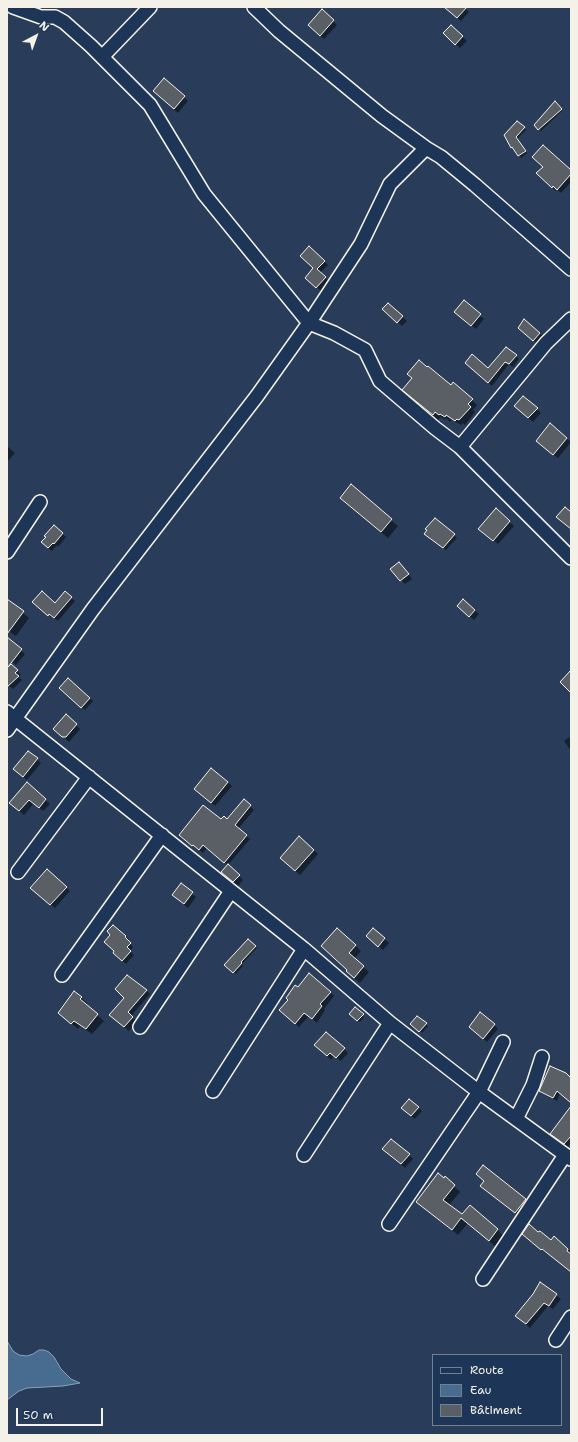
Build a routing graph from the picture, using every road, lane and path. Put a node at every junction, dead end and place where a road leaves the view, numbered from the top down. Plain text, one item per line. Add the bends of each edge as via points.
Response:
1 (13, 7) edge
2 (150, 7) edge
3 (254, 7) edge
4 (102, 57) junction
5 (426, 148) junction
6 (571, 268) edge
7 (571, 319) edge
8 (309, 323) junction
9 (460, 447) junction
10 (40, 502) dead end
11 (7, 552) edge
12 (571, 558) edge
13 (11, 716) edge
14 (7, 730) edge
15 (89, 777) junction
16 (162, 835) junction
17 (18, 872) dead end
18 (231, 891) junction
19 (304, 949) junction
20 (62, 975) dead end
21 (390, 1023) junction
22 (140, 1027) dead end
23 (503, 1042) dead end
24 (542, 1057) dead end
25 (212, 1091) dead end
26 (479, 1092) junction
27 (516, 1119) junction
28 (304, 1155) dead end
29 (568, 1157) edge
30 (389, 1224) dead end
31 (483, 1279) dead end
32 (571, 1317) edge
33 (556, 1340) dead end

1 - 4 street via 41,17 55,17 64,22
2 - 4 street
3 - 5 street via 279,31 382,116
4 - 8 street via 150,105 204,194
5 - 6 street via 475,185
5 - 8 street via 390,184 361,244
7 - 9 street via 546,343
8 - 9 street via 334,333 364,350 380,381
8 - 13 street via 257,396
9 - 12 street
10 - 11 street
13 - 14 street
13 - 15 street
15 - 16 street
15 - 17 street
16 - 18 street
16 - 20 street
18 - 19 street
18 - 22 street
19 - 21 street
19 - 25 street
21 - 26 street
21 - 28 street
23 - 26 street
24 - 27 street via 533,1085
26 - 27 street
26 - 30 street
27 - 29 street
29 - 31 street
32 - 33 street

